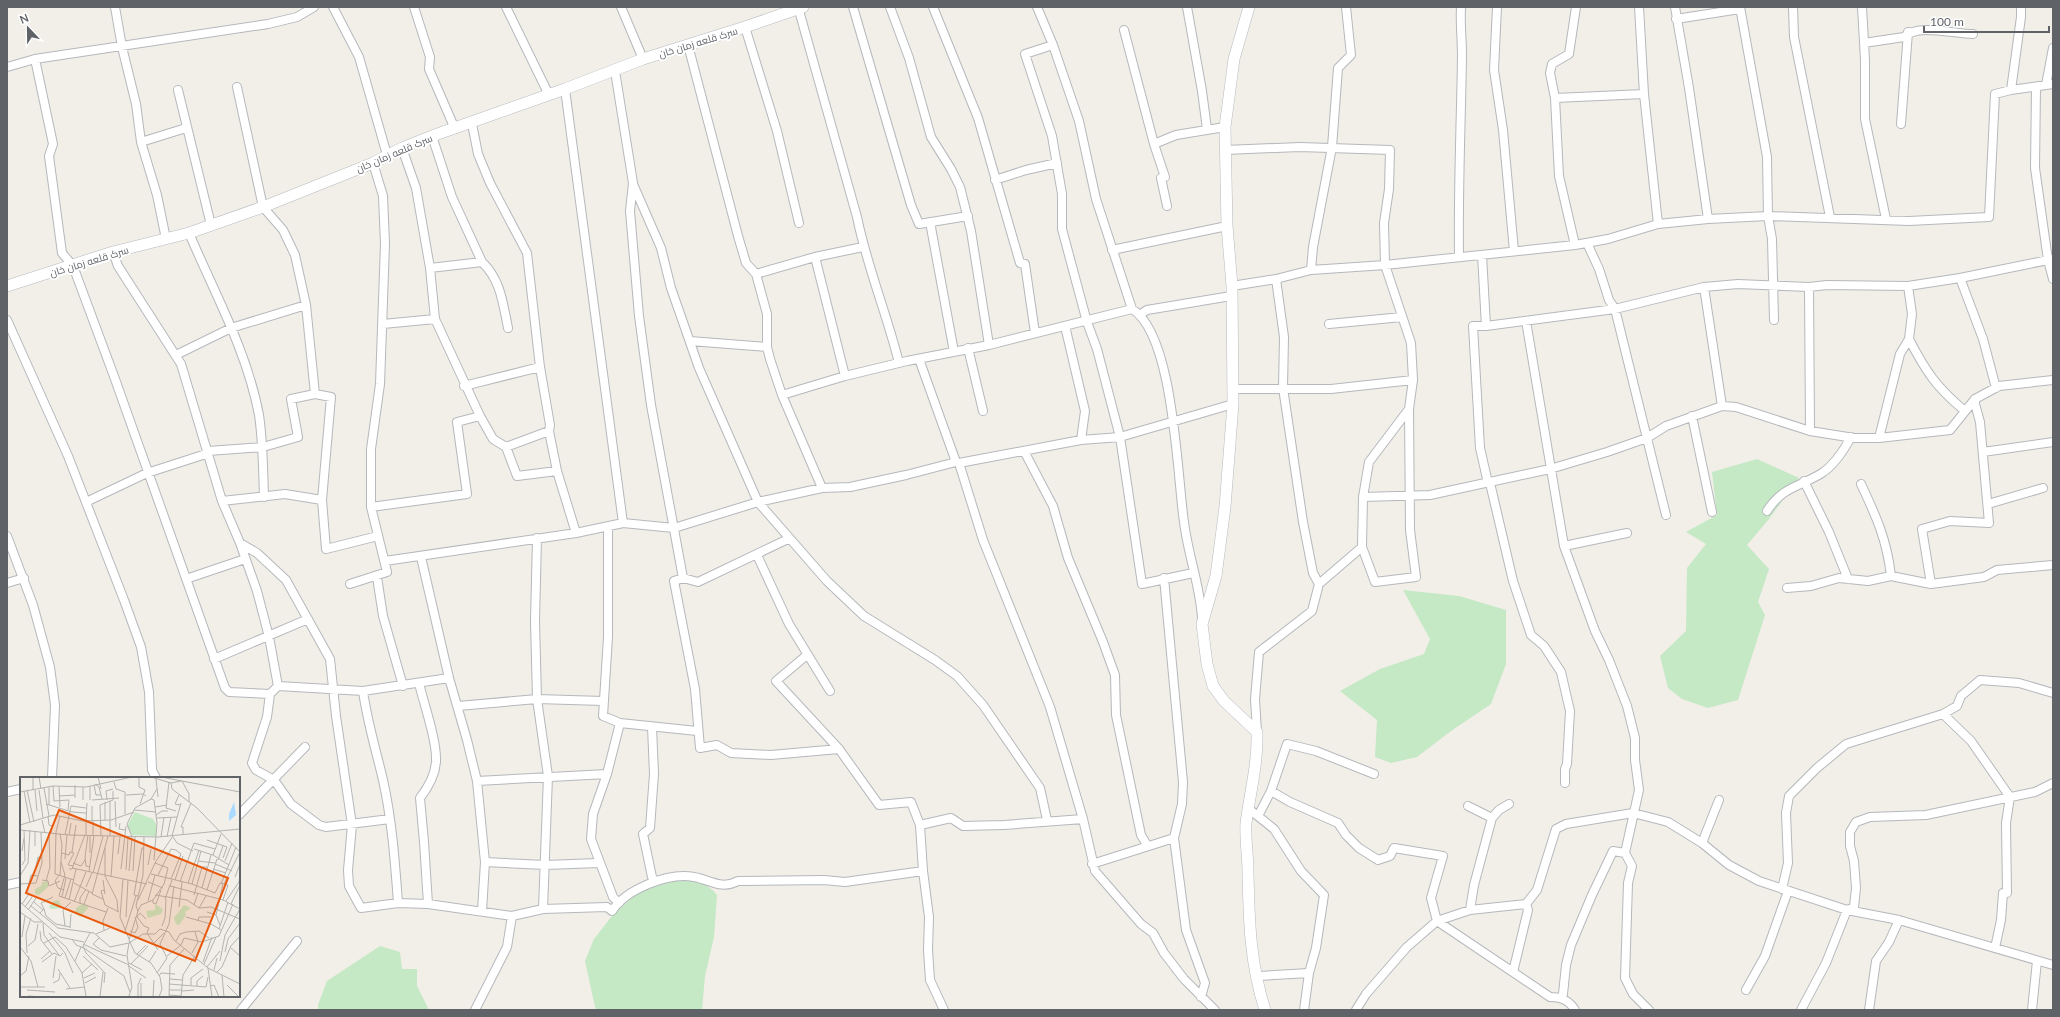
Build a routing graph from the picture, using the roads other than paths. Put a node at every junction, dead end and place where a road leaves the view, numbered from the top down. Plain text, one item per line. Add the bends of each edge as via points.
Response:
1 (115, 7) edge
2 (314, 7) edge
3 (333, 7) edge
4 (414, 7) edge
5 (506, 7) edge
6 (621, 7) edge
7 (853, 7) edge
8 (890, 7) edge
9 (933, 7) edge
10 (1037, 7) edge
11 (1186, 7) edge
12 (1249, 7) edge
13 (1346, 7) edge
14 (1461, 7) edge
15 (1497, 7) edge
16 (1576, 7) edge
17 (1639, 7) edge
18 (1675, 7) edge
19 (1793, 7) edge
20 (1862, 7) edge
21 (2021, 7) edge
22 (800, 8) edge
23 (1740, 8) edge
24 (1676, 19) junction
25 (745, 27) junction
26 (1124, 30) dead end
27 (1908, 32) junction
28 (1972, 34) dead end
29 (1864, 43) junction
30 (688, 45) junction
31 (1054, 45) junction
32 (122, 47) junction
33 (2053, 48) edge
34 (35, 59) junction
35 (643, 59) junction
36 (7, 67) edge
37 (615, 71) junction
38 (2049, 85) edge
39 (2036, 87) junction
40 (237, 88) dead end
41 (565, 89) junction
42 (178, 90) dead end
43 (2011, 90) junction
44 (1644, 94) junction
45 (549, 95) junction
46 (1555, 98) junction
47 (472, 124) junction
48 (1901, 124) dead end
49 (1225, 127) junction
50 (186, 128) junction
51 (455, 128) junction
52 (1207, 129) junction
53 (432, 136) junction
54 (141, 142) junction
55 (1154, 144) junction
56 (1332, 147) junction
57 (402, 148) junction
58 (1225, 150) junction
59 (387, 156) junction
60 (373, 163) junction
61 (1057, 163) junction
62 (995, 180) junction
63 (633, 183) junction
64 (1167, 206) dead end
65 (264, 207) junction
66 (968, 216) junction
67 (1768, 216) junction
68 (1830, 217) junction
69 (1708, 219) junction
70 (1886, 219) junction
71 (930, 222) junction
72 (799, 223) dead end
73 (1658, 224) junction
74 (211, 225) junction
75 (1227, 226) junction
76 (189, 232) junction
77 (166, 239) junction
78 (1587, 243) junction
79 (1574, 245) junction
80 (863, 247) junction
81 (1112, 250) junction
82 (1514, 251) junction
83 (112, 252) junction
84 (1482, 255) junction
85 (1459, 256) junction
86 (815, 257) junction
87 (2051, 259) edge
88 (482, 262) junction
89 (1385, 265) junction
90 (73, 266) junction
91 (430, 268) junction
92 (1311, 270) junction
93 (756, 274) junction
94 (1960, 278) junction
95 (2053, 279) edge
96 (1276, 280) junction
97 (8, 283) edge
98 (1773, 285) junction
99 (1908, 286) junction
100 (1704, 287) junction
101 (1809, 287) junction
102 (1232, 291) junction
103 (306, 305) junction
104 (1132, 309) junction
105 (1615, 309) junction
106 (1141, 314) junction
107 (1402, 317) junction
108 (435, 319) junction
109 (7, 320) edge
110 (1774, 320) dead end
111 (1526, 321) junction
112 (1087, 322) junction
113 (383, 324) junction
114 (1329, 324) dead end
115 (1065, 326) junction
116 (1486, 326) junction
117 (231, 328) junction
118 (508, 328) dead end
119 (1035, 333) junction
120 (1909, 339) junction
121 (690, 341) junction
122 (989, 345) junction
123 (766, 347) junction
124 (968, 348) junction
125 (954, 352) junction
126 (176, 355) junction
127 (919, 359) junction
128 (899, 363) junction
129 (540, 367) junction
130 (845, 376) junction
131 (1413, 380) junction
132 (2053, 380) edge
133 (464, 386) junction
134 (1283, 388) junction
135 (1996, 388) junction
136 (1233, 389) junction
137 (315, 394) junction
138 (782, 395) junction
139 (1976, 399) junction
140 (1233, 404) junction
141 (1722, 406) junction
142 (1409, 409) junction
143 (983, 411) dead end
144 (1965, 411) junction
145 (480, 416) junction
146 (1692, 416) junction
147 (1174, 422) junction
148 (549, 431) junction
149 (1810, 431) junction
150 (1120, 437) junction
151 (1851, 437) junction
152 (1647, 438) junction
153 (1880, 438) junction
154 (1081, 440) junction
155 (2053, 442) edge
156 (263, 447) junction
157 (506, 447) junction
158 (1024, 450) junction
159 (208, 452) junction
160 (1983, 452) junction
161 (958, 462) junction
162 (1550, 469) junction
163 (557, 471) junction
164 (148, 473) junction
165 (1804, 480) junction
166 (1489, 483) junction
167 (1861, 484) dead end
168 (822, 488) junction
169 (2043, 488) dead end
170 (1410, 494) junction
171 (264, 497) junction
172 (1363, 497) junction
173 (322, 500) junction
174 (222, 501) junction
175 (86, 502) junction
176 (758, 502) junction
177 (1988, 504) junction
178 (371, 507) junction
179 (1767, 511) dead end
180 (1712, 512) dead end
181 (1666, 515) dead end
182 (623, 523) junction
183 (608, 528) junction
184 (674, 528) junction
185 (1627, 533) dead end
186 (576, 534) junction
187 (7, 536) edge
188 (378, 536) junction
189 (536, 538) junction
190 (788, 539) junction
191 (240, 543) junction
192 (1564, 546) junction
193 (1362, 547) junction
194 (757, 555) junction
195 (421, 557) junction
196 (245, 559) junction
197 (385, 561) junction
198 (2053, 565) edge
199 (1193, 572) junction
200 (1891, 576) junction
201 (377, 577) junction
202 (24, 578) junction
203 (683, 578) junction
204 (1164, 578) junction
205 (186, 579) junction
206 (1848, 579) junction
207 (7, 583) edge
208 (350, 584) dead end
209 (1319, 584) junction
210 (1931, 584) junction
211 (1787, 588) dead end
212 (308, 619) junction
213 (1202, 624) junction
214 (268, 637) junction
215 (807, 655) junction
216 (214, 658) junction
217 (449, 678) junction
218 (419, 683) junction
219 (278, 686) junction
220 (403, 686) junction
221 (334, 688) junction
222 (363, 691) junction
223 (830, 691) dead end
224 (2053, 693) edge
225 (270, 694) junction
226 (537, 699) junction
227 (603, 700) junction
228 (458, 706) junction
229 (1943, 714) junction
230 (620, 723) junction
231 (652, 728) junction
232 (697, 731) junction
233 (1257, 732) junction
234 (305, 747) dead end
235 (839, 749) junction
236 (607, 774) junction
237 (1374, 774) dead end
238 (548, 776) junction
239 (52, 777) edge
240 (156, 777) edge
241 (274, 780) junction
242 (477, 781) junction
243 (1565, 782) dead end
244 (2053, 783) edge
245 (20, 789) edge
246 (1271, 791) junction
247 (7, 792) edge
248 (2010, 797) junction
249 (1719, 800) dead end
250 (1509, 804) dead end
251 (1468, 806) dead end
252 (1253, 813) junction
253 (1633, 813) junction
254 (240, 814) edge
255 (1083, 818) junction
256 (1492, 818) junction
257 (390, 819) junction
258 (1047, 820) junction
259 (352, 825) junction
260 (920, 825) junction
261 (1174, 838) junction
262 (1702, 843) junction
263 (1147, 845) junction
264 (1625, 853) junction
265 (485, 862) junction
266 (599, 862) junction
267 (1092, 864) junction
268 (545, 865) junction
269 (923, 871) junction
270 (655, 881) junction
271 (20, 882) edge
272 (7, 885) edge
273 (1785, 890) junction
274 (398, 903) junction
275 (619, 903) junction
276 (428, 904) junction
277 (1526, 904) junction
278 (543, 910) junction
279 (1470, 910) junction
280 (1847, 910) junction
281 (482, 911) junction
282 (512, 916) junction
283 (1899, 920) junction
284 (1438, 921) junction
285 (297, 941) dead end
286 (1996, 948) junction
287 (2037, 961) junction
288 (2053, 965) edge
289 (1513, 972) junction
290 (1310, 973) junction
291 (1258, 976) junction
292 (1746, 990) dead end
293 (1202, 997) junction
294 (1561, 997) junction
295 (241, 1010) edge
296 (475, 1010) edge
297 (944, 1010) edge
298 (1215, 1010) edge
299 (1265, 1010) edge
300 (1304, 1010) edge
301 (1356, 1010) edge
302 (1575, 1010) edge
303 (1649, 1010) edge
304 (1801, 1010) edge
305 (1868, 1010) edge
306 (2032, 1010) edge

1 - 32 street
2 - 32 street via 297,17 268,24
3 - 59 street via 359,57
4 - 51 street via 430,57 429,69
5 - 45 street
6 - 35 street
7 - 71 street via 914,214 918,224
8 - 66 street via 931,137 960,187
9 - 62 street via 978,118
10 - 31 street
11 - 52 street
12 - 49 street via 1234,59
13 - 56 street via 1351,55 1338,68
14 - 85 street
15 - 82 street via 1494,70 1503,130
16 - 46 street via 1569,54 1552,64 1550,73
17 - 44 street
18 - 24 street
19 - 68 street via 1794,37
20 - 29 street
21 - 43 street
22 - 25 street, سرک قلعه زمان خان
22 - 80 street
23 - 24 street
23 - 67 street via 1767,157
24 - 69 street
25 - 30 street, سرک قلعه زمان خان
25 - 72 street via 777,131
26 - 55 street
27 - 28 street via 1921,30
27 - 29 street via 1904,37
27 - 48 street
29 - 70 street via 1866,120
30 - 35 street, سرک قلعه زمان خان
30 - 93 street via 746,263
31 - 61 street via 1025,54 1052,136
31 - 81 street via 1079,121 1096,200
32 - 34 street
32 - 54 street via 136,104
33 - 38 street
34 - 36 street
34 - 90 street via 53,144 49,156 62,253
35 - 37 street, سرک قلعه زمان خان
37 - 41 street, سرک قلعه زمان خان
37 - 63 street
38 - 39 street
39 - 43 street
39 - 87 street via 2035,168
40 - 65 street
41 - 45 street, سرک قلعه زمان خان
41 - 182 street
42 - 50 street
43 - 70 street via 1995,94 1989,217 1909,221
44 - 46 street
44 - 73 street
45 - 47 street, سرک قلعه زمان خان
46 - 79 street via 1559,176
47 - 51 street, سرک قلعه زمان خان
47 - 129 street via 478,154 490,183 528,253
49 - 52 street
49 - 58 street
50 - 54 street
50 - 74 street
51 - 53 street, سرک قلعه زمان خان
52 - 55 street via 1176,135
53 - 57 street, سرک قلعه زمان خان
53 - 88 street via 452,197
54 - 77 street via 157,195
55 - 64 street via 1165,177 1161,178
56 - 58 street
56 - 89 street via 1390,150 1389,189 1384,223
56 - 92 street via 1312,247
57 - 59 street, سرک قلعه زمان خان
57 - 91 street via 416,188
58 - 75 street
59 - 60 street, سرک قلعه زمان خان
60 - 65 street, سرک قلعه زمان خان
60 - 113 street via 383,196
61 - 62 street
61 - 112 street via 1062,194 1062,229
62 - 119 street via 1020,264 1025,264
63 - 121 street via 661,248 671,288
63 - 184 street via 630,211 640,316 652,405
65 - 74 street, سرک قلعه زمان خان
65 - 103 street via 283,230 295,255
66 - 71 street
66 - 122 street
67 - 68 street
67 - 69 street
67 - 98 street via 1772,239
68 - 70 street
69 - 73 street
71 - 125 street
73 - 78 street
74 - 76 street, سرک قلعه زمان خان
75 - 81 street
75 - 102 street
76 - 77 street, سرک قلعه زمان خان
76 - 117 street
77 - 83 street, سرک قلعه زمان خان
78 - 79 street
78 - 105 street via 1609,300
79 - 82 street
80 - 86 street
80 - 128 street
81 - 104 street
82 - 84 street
83 - 90 street, سرک قلعه زمان خان
83 - 126 street via 138,300
84 - 85 street
84 - 116 street
85 - 89 street
86 - 93 street
86 - 130 street
87 - 94 street
87 - 95 street
88 - 91 street
88 - 118 street via 490,270 500,288
89 - 92 street
89 - 107 street
90 - 97 street, سرک قلعه زمان خان
90 - 164 street
91 - 108 street
92 - 96 street
93 - 123 street via 767,314
94 - 99 street
94 - 135 street via 1983,338
96 - 102 street
96 - 134 street via 1284,338
98 - 100 street via 1738,284
98 - 101 street
98 - 110 street
99 - 101 street
99 - 120 street via 1912,314
100 - 105 street
100 - 141 street
101 - 149 street
102 - 106 street via 1147,310
102 - 136 street
103 - 117 street
103 - 137 street
104 - 106 street
104 - 112 street
105 - 111 street
105 - 152 street
106 - 147 street via 1152,333
107 - 114 street
107 - 131 street via 1411,343
108 - 113 street
108 - 133 street
109 - 175 street
111 - 116 street
111 - 162 street
112 - 115 street
112 - 150 street via 1097,349
113 - 178 street via 379,398 371,449
115 - 119 street
115 - 154 street via 1085,411
116 - 166 street via 1473,326 1480,448
117 - 126 street
117 - 156 street via 246,366
119 - 122 street
120 - 144 street via 1924,369 1946,395
120 - 153 street via 1900,354
121 - 123 street
121 - 176 street via 699,368
122 - 124 street
123 - 138 street
124 - 125 street
124 - 143 street
125 - 127 street
126 - 159 street
127 - 128 street
127 - 161 street
128 - 130 street
129 - 133 street
129 - 148 street via 545,387
130 - 138 street
131 - 134 street via 1331,389
131 - 142 street
132 - 135 street
133 - 145 street
134 - 136 street
134 - 209 street via 1303,522 1313,573
135 - 139 street
136 - 140 street
137 - 156 street via 290,400 298,437
137 - 173 street via 331,397
138 - 168 street
139 - 144 street
139 - 160 street
140 - 147 street
140 - 213 street via 1225,507 1216,576
141 - 146 street
141 - 149 street via 1736,407
142 - 170 street
142 - 172 street via 1369,462
144 - 153 street via 1950,430
145 - 157 street via 493,439
145 - 178 street via 457,422 467,494
146 - 152 street via 1666,426
146 - 180 street
147 - 150 street
147 - 199 street via 1184,522
148 - 157 street
148 - 163 street
149 - 151 street
150 - 154 street
150 - 204 street via 1142,584
151 - 153 street
151 - 165 street via 1843,452 1823,473
152 - 162 street
152 - 181 street
154 - 158 street
155 - 160 street
156 - 159 street
156 - 171 street
157 - 163 street via 517,476
158 - 161 street
158 - 263 street via 1053,506 1068,558 1115,675 1116,715 1141,835
159 - 164 street
159 - 174 street
160 - 177 street
161 - 168 street via 850,487
161 - 255 street via 983,540 1050,708
162 - 166 street
162 - 192 street
163 - 186 street
164 - 175 street
164 - 205 street
165 - 179 street via 1779,497
165 - 206 street
166 - 170 street via 1430,495
166 - 243 street via 1514,581 1531,634 1544,646 1562,672 1570,711
167 - 200 street via 1888,552
168 - 176 street
169 - 177 street
170 - 172 street
170 - 193 street via 1410,530 1416,577 1375,582
171 - 173 street via 286,494
171 - 174 street
172 - 193 street
173 - 188 street via 326,549
174 - 191 street
175 - 240 street via 141,647 149,692 152,770
176 - 184 street
176 - 190 street
177 - 210 street via 1989,523 1950,521 1922,529
178 - 188 street
182 - 183 street
182 - 184 street
183 - 186 street
183 - 227 street via 608,637
184 - 203 street
185 - 192 street
186 - 189 street
187 - 202 street
188 - 197 street
189 - 195 street
189 - 226 street
190 - 194 street
190 - 258 street via 864,616 936,660 956,676 983,705 1040,788
191 - 196 street
191 - 212 street via 257,553 286,580
192 - 253 street via 1595,631 1627,706 1635,738 1639,790
193 - 209 street
194 - 203 street via 698,582
194 - 215 street via 789,624
195 - 197 street
195 - 217 street
196 - 205 street
196 - 214 street via 257,591
197 - 201 street via 387,572
198 - 210 street via 1997,570 1984,577
199 - 204 street
199 - 213 street via 1200,595
200 - 206 street via 1868,581
200 - 210 street
201 - 208 street
201 - 220 street via 383,616
202 - 207 street
202 - 239 street via 50,667 55,705
203 - 232 street via 674,581 695,689
204 - 261 street via 1183,782 1182,804
205 - 216 street
206 - 211 street via 1839,578 1811,586
209 - 233 street via 1312,611 1258,652 1255,698
212 - 214 street
212 - 221 street via 330,659
213 - 233 street via 1207,664 1213,686 1224,701
214 - 216 street
214 - 219 street
215 - 223 street
215 - 235 street via 776,681
216 - 225 street via 226,691
217 - 218 street
217 - 228 street
218 - 220 street
218 - 276 street via 436,762 428,788 420,798
219 - 221 street
219 - 225 street
220 - 222 street
221 - 222 street
221 - 259 street
222 - 257 street
224 - 229 street via 2020,683 1980,680 1961,696 1957,706
225 - 241 street via 267,717 252,763 256,770
226 - 227 street
226 - 228 street
226 - 238 street
227 - 230 street via 603,716
228 - 242 street
229 - 248 street via 1971,741
229 - 273 street via 1846,744 1789,796 1786,813 1788,863
230 - 231 street
230 - 236 street
231 - 232 street
231 - 270 street via 654,774 650,828 643,834
232 - 235 street via 700,748 717,745 731,753 772,755
233 - 252 street
234 - 241 street
235 - 260 street via 879,805 911,802
236 - 238 street
236 - 266 street via 593,814 591,839
237 - 246 street via 1316,751 1287,744
238 - 242 street
238 - 268 street
241 - 254 street
241 - 259 street via 291,804 319,825
242 - 265 street
244 - 248 street via 2035,792
245 - 247 street
246 - 252 street
246 - 284 street via 1338,823 1359,848 1378,860 1390,856 1394,848 1443,856 1431,898
248 - 280 street via 1926,815 1870,816 1856,822 1850,832 1850,846 1856,888 1854,906
248 - 286 street via 2006,824 2007,893 2003,893
249 - 262 street
250 - 256 street
251 - 256 street
252 - 290 street via 1274,830 1301,870 1324,895
252 - 291 street via 1246,824 1249,931 1254,968
253 - 262 street via 1668,822
253 - 264 street
253 - 277 street via 1566,824 1556,829 1537,890
255 - 258 street
255 - 267 street
256 - 279 street
257 - 259 street
257 - 274 street
258 - 260 street via 963,826 951,818
259 - 274 street via 349,886 361,908
260 - 269 street
261 - 263 street
261 - 293 street via 1186,930 1205,983
262 - 273 street via 1729,864 1759,881
263 - 267 street
264 - 294 street via 1613,851 1592,895 1571,945
264 - 303 street via 1632,866 1628,884 1625,978 1633,994
265 - 268 street
265 - 281 street
266 - 268 street
266 - 275 street via 613,897
267 - 293 street via 1116,896 1141,924 1153,933 1164,953
268 - 278 street
269 - 270 street via 845,882 738,881 729,886 695,877 676,876
269 - 297 street via 929,917 930,980
270 - 275 street
271 - 272 street
273 - 280 street
273 - 292 street via 1765,956
274 - 276 street
275 - 278 street via 612,911 607,907
276 - 281 street
277 - 279 street
277 - 289 street via 1528,910
278 - 282 street
279 - 284 street
280 - 283 street
280 - 304 street via 1826,963
281 - 282 street
282 - 296 street via 507,947
283 - 286 street
283 - 305 street via 1889,942 1876,961
284 - 289 street
284 - 301 street via 1407,947 1366,994
285 - 295 street
286 - 287 street
287 - 288 street
287 - 306 street
289 - 294 street via 1550,996
290 - 291 street
290 - 300 street
291 - 299 street
293 - 298 street
294 - 302 street

